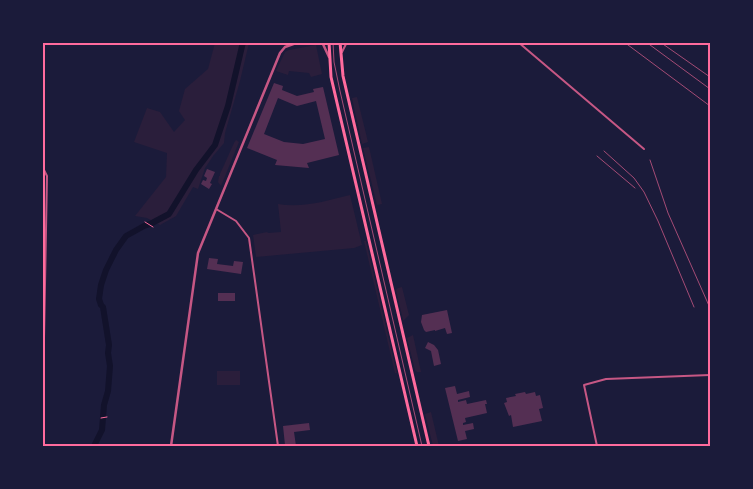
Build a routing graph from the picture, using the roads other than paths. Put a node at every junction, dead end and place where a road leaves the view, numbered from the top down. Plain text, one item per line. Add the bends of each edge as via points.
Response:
1 (299, 42) edge
2 (322, 42) edge
3 (329, 42) edge
4 (340, 42) edge
5 (347, 42) edge
6 (518, 42) edge
7 (341, 54) junction
8 (329, 57) junction
9 (644, 149) dead end
10 (42, 166) edge
11 (216, 209) junction
12 (710, 374) edge
13 (42, 446) edge
14 (171, 446) edge
15 (278, 446) edge
16 (417, 446) edge
17 (429, 446) edge
18 (597, 446) edge

1 - 11 street via 283,48 280,53
2 - 8 street
3 - 8 main road
4 - 7 main road
5 - 7 street
6 - 9 street
7 - 17 main road via 342,70
8 - 16 main road
10 - 13 street via 46,176
11 - 14 street via 198,253
11 - 15 street via 236,221 249,238
12 - 18 street via 606,379 584,385

